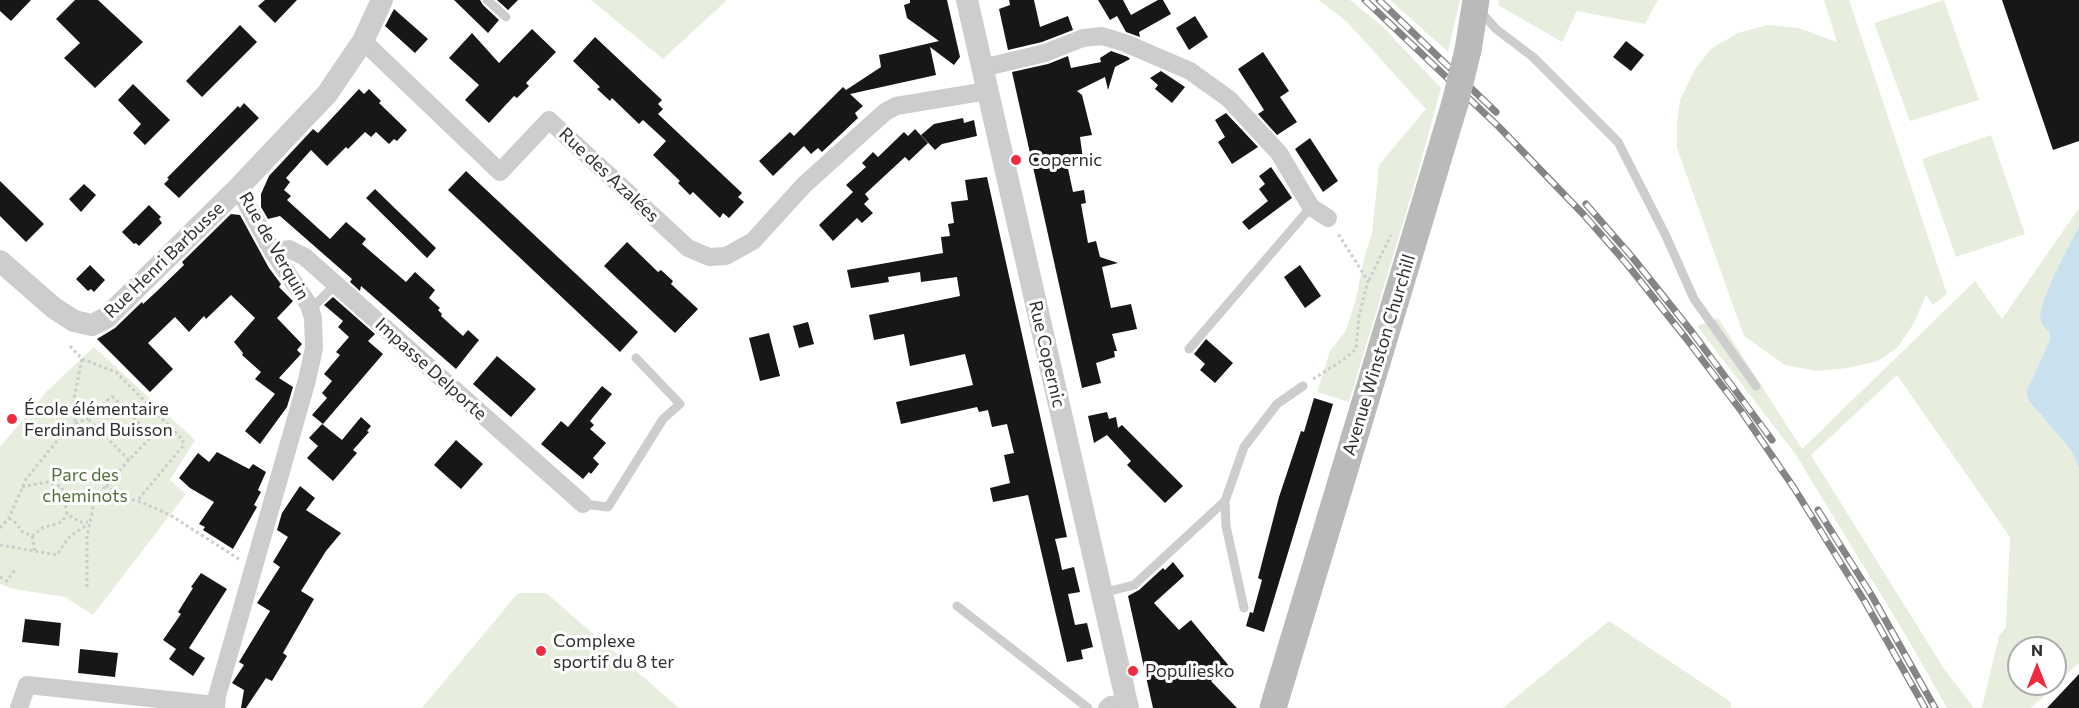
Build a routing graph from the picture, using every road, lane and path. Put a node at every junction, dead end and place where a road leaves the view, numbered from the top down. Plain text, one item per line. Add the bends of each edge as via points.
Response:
1 (382, 0) edge
2 (487, 0) edge
3 (967, 0) edge
4 (1476, 3) edge
5 (506, 17) dead end
6 (363, 41) junction
7 (982, 68) junction
8 (987, 91) junction
9 (238, 189) junction
10 (1311, 207) junction
11 (1328, 218) joint
12 (1394, 232) dead end
13 (273, 252) junction
14 (0, 261) edge
15 (1368, 281) junction
16 (335, 285) junction
17 (310, 310) junction
18 (70, 346) dead end
19 (1189, 349) dead end
20 (636, 358) dead end
21 (82, 359) junction
22 (1303, 386) joint
23 (1756, 386) dead end
24 (88, 419) junction
25 (75, 423) junction
26 (129, 460) junction
27 (106, 485) junction
28 (22, 488) junction
29 (137, 501) junction
30 (1225, 501) junction
31 (583, 504) joint
32 (68, 514) junction
33 (9, 518) junction
34 (90, 523) junction
35 (0, 528) edge
36 (32, 536) junction
37 (0, 545) edge
38 (34, 551) junction
39 (16, 568) dead end
40 (254, 568) junction
41 (0, 577) edge
42 (87, 587) dead end
43 (1102, 593) junction
44 (957, 606) dead end
45 (1244, 608) dead end
46 (216, 706) edge
47 (1121, 706) edge
48 (19, 708) edge
49 (1088, 708) edge
50 (1273, 708) edge

1 - 6 street, Rue de Verquin
2 - 5 lane
3 - 7 street, Rue Copernic
4 - 23 lane via 1496,29 1533,57 1618,142 1694,299
4 - 50 main road, Avenue Winston Churchill, bridge via 1455,103
6 - 8 street, Rue des Azalées via 500,172 549,120 688,248 709,257 726,256 753,241 804,185 885,112 896,106
6 - 9 street, Rue de Verquin via 327,94
7 - 8 street, Rue Copernic
7 - 10 street via 1045,53 1083,38 1102,36 1125,43 1190,71 1229,99 1279,153
8 - 43 street, Rue Copernic
9 - 13 street, Rue de Verquin
9 - 14 street, Rue Henri Barbusse via 106,318 92,325 74,321 54,308
10 - 11 street
10 - 19 lane
11 - 15 path
12 - 15 path
13 - 16 street, Impasse Delporte via 289,249 305,257
13 - 17 street, Rue de Verquin
15 - 22 path via 1356,349
16 - 17 lane
16 - 31 street, Impasse Delporte
17 - 40 street, Rue de Verquin via 314,348
18 - 21 path
20 - 31 lane via 680,404 663,419 608,507
21 - 25 path via 74,399
21 - 29 path via 116,372 183,440 183,446
22 - 30 lane via 1278,404 1244,447
24 - 25 path
24 - 26 path
24 - 26 path via 112,396 152,436
25 - 28 path
26 - 27 path
27 - 29 path
27 - 34 path via 95,498
28 - 32 path via 48,482 62,487
28 - 33 path
29 - 40 path via 170,515
30 - 43 lane via 1134,585
30 - 45 lane via 1226,526
32 - 34 path
32 - 36 path via 62,522 42,528
33 - 35 path
33 - 36 path
34 - 38 path via 69,537 57,555
34 - 42 path
36 - 38 path
37 - 38 path
39 - 41 path via 7,581
40 - 46 street, Rue de Verquin
43 - 47 street, Rue Copernic
44 - 49 lane
46 - 48 street via 27,685

